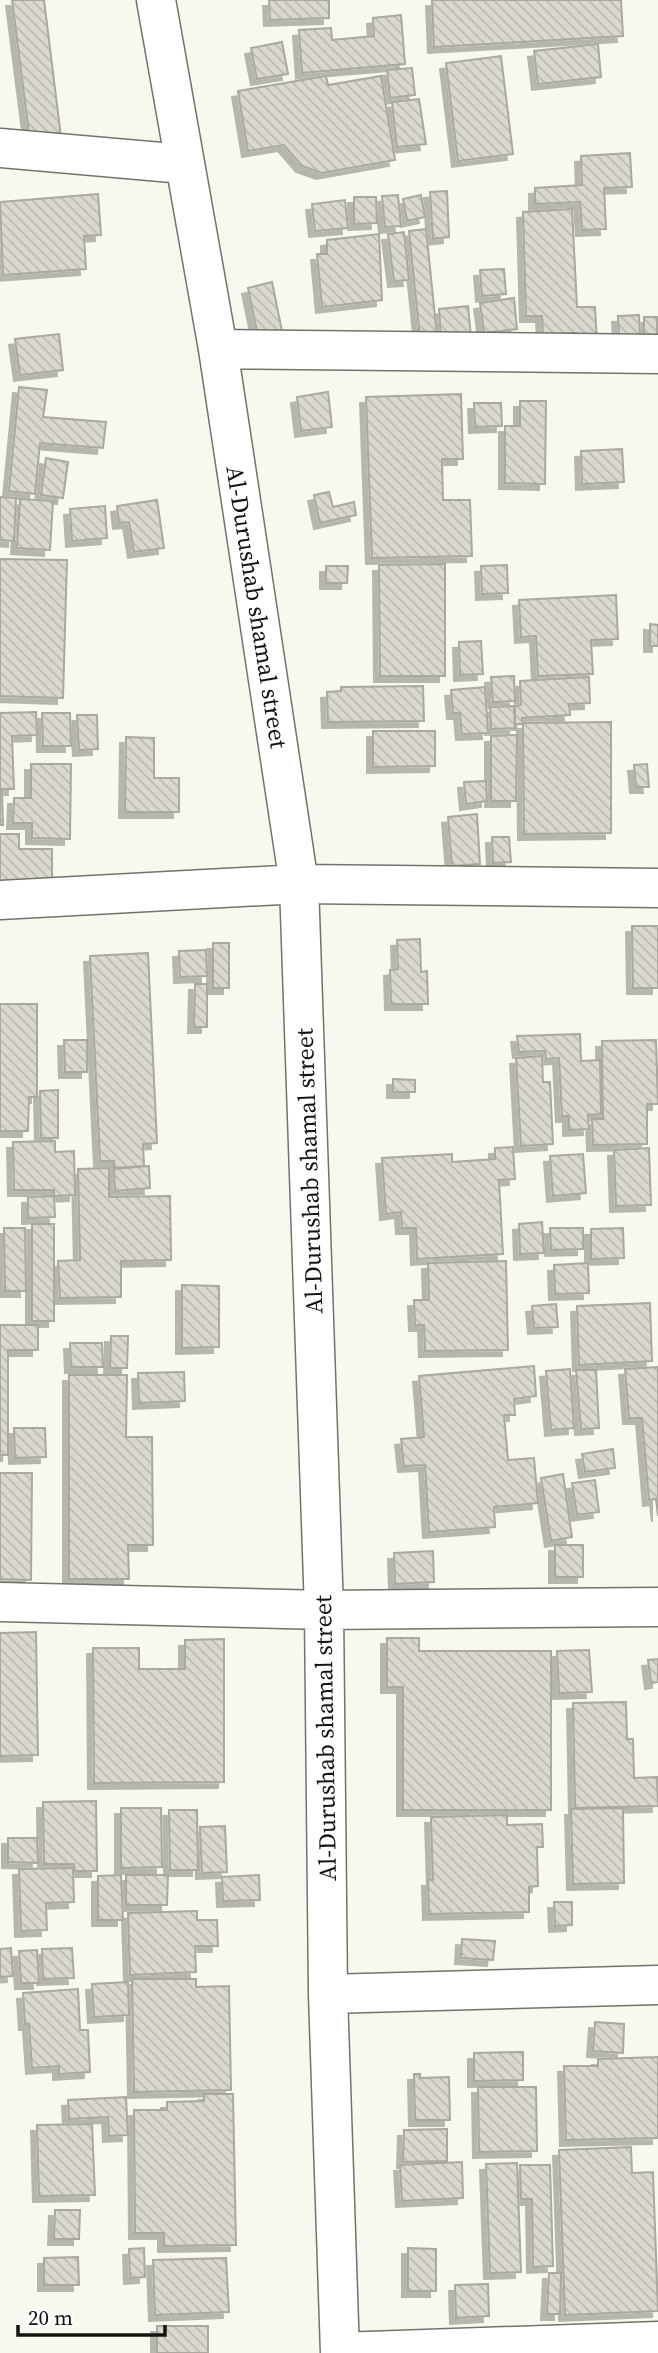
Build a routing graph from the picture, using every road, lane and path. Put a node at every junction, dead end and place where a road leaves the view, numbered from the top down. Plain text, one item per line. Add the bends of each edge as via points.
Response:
1 (156, 0) edge
2 (0, 148) edge
3 (184, 164) junction
4 (218, 349) junction
5 (658, 354) edge
6 (299, 884) junction
7 (658, 888) edge
8 (0, 900) edge
9 (0, 1602) edge
10 (658, 1607) edge
11 (324, 1610) junction
12 (658, 1985) edge
13 (328, 1994) junction
14 (658, 2341) edge
15 (340, 2353) edge

1 - 3 street, Al-Durushab shamal street
2 - 3 street
3 - 4 street, Al-Durushab shamal street
4 - 5 street
4 - 6 street, Al-Durushab shamal street
6 - 7 street
6 - 8 street
6 - 11 street, Al-Durushab shamal street
9 - 11 street
10 - 11 street
11 - 13 street, Al-Durushab shamal street
12 - 13 street
13 - 15 street, Al-Durushab shamal street
14 - 15 street

